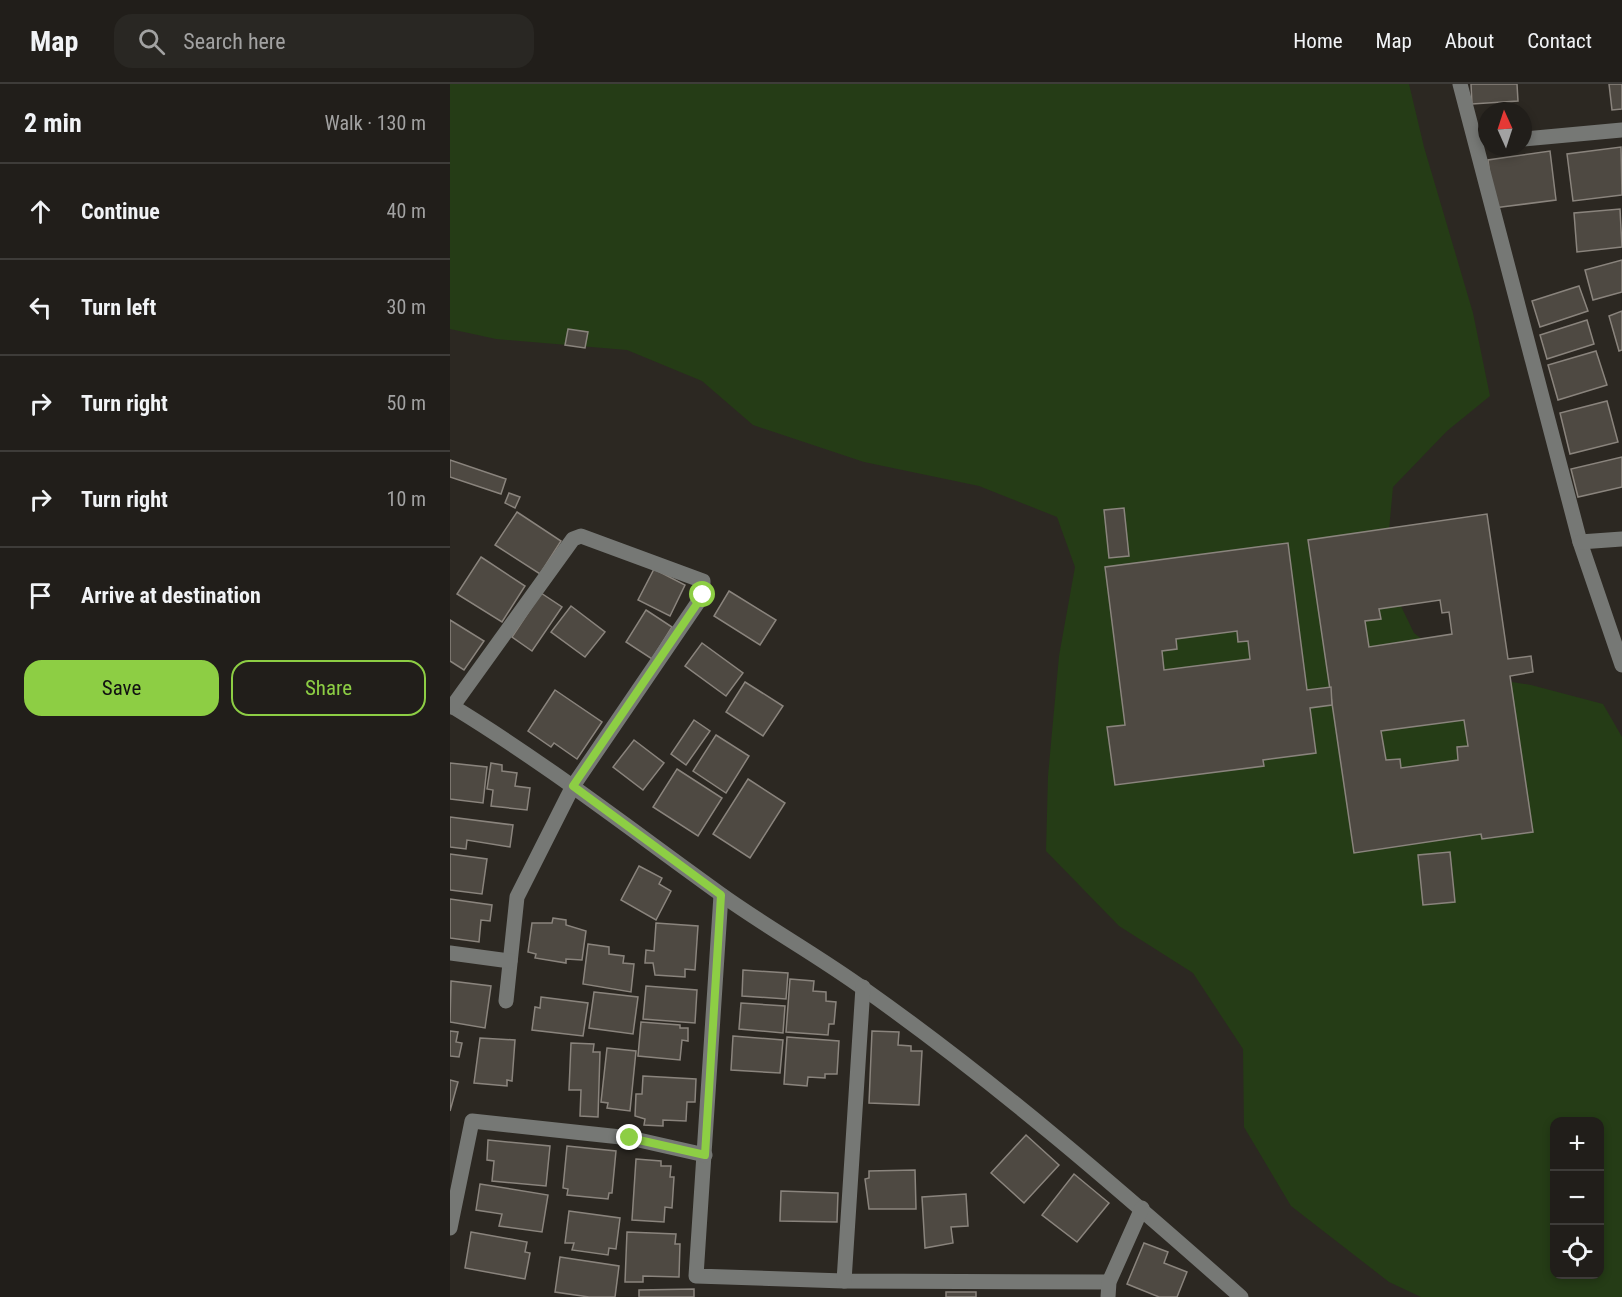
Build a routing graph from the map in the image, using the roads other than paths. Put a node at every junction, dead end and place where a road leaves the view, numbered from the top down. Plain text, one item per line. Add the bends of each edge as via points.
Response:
1 (1460, 84) edge
2 (1622, 130) edge
3 (1478, 135) edge
4 (1532, 138) edge
5 (1484, 156) edge
6 (1622, 539) edge
7 (1580, 542) junction
8 (1622, 665) edge
9 (451, 706) edge
10 (573, 786) junction
11 (721, 895) junction
12 (450, 953) edge
13 (510, 961) junction
14 (863, 987) junction
15 (506, 1001) dead end
16 (705, 1155) junction
17 (1142, 1208) junction
18 (451, 1212) edge
19 (450, 1228) edge
20 (844, 1281) junction
21 (1109, 1290) edge
22 (1241, 1297) edge

1 - 3 street
2 - 4 street
5 - 7 street
6 - 7 street
7 - 8 street
9 - 10 street
9 - 10 street via 573,539 581,536 704,581 703,595
10 - 11 street
10 - 13 street via 517,897
11 - 14 street
11 - 16 street
12 - 13 street
13 - 15 street
14 - 17 street via 990,1082
14 - 20 street
16 - 18 street via 630,1138 472,1121
16 - 20 street via 696,1276
17 - 21 street
17 - 22 street
18 - 19 street
20 - 21 street

